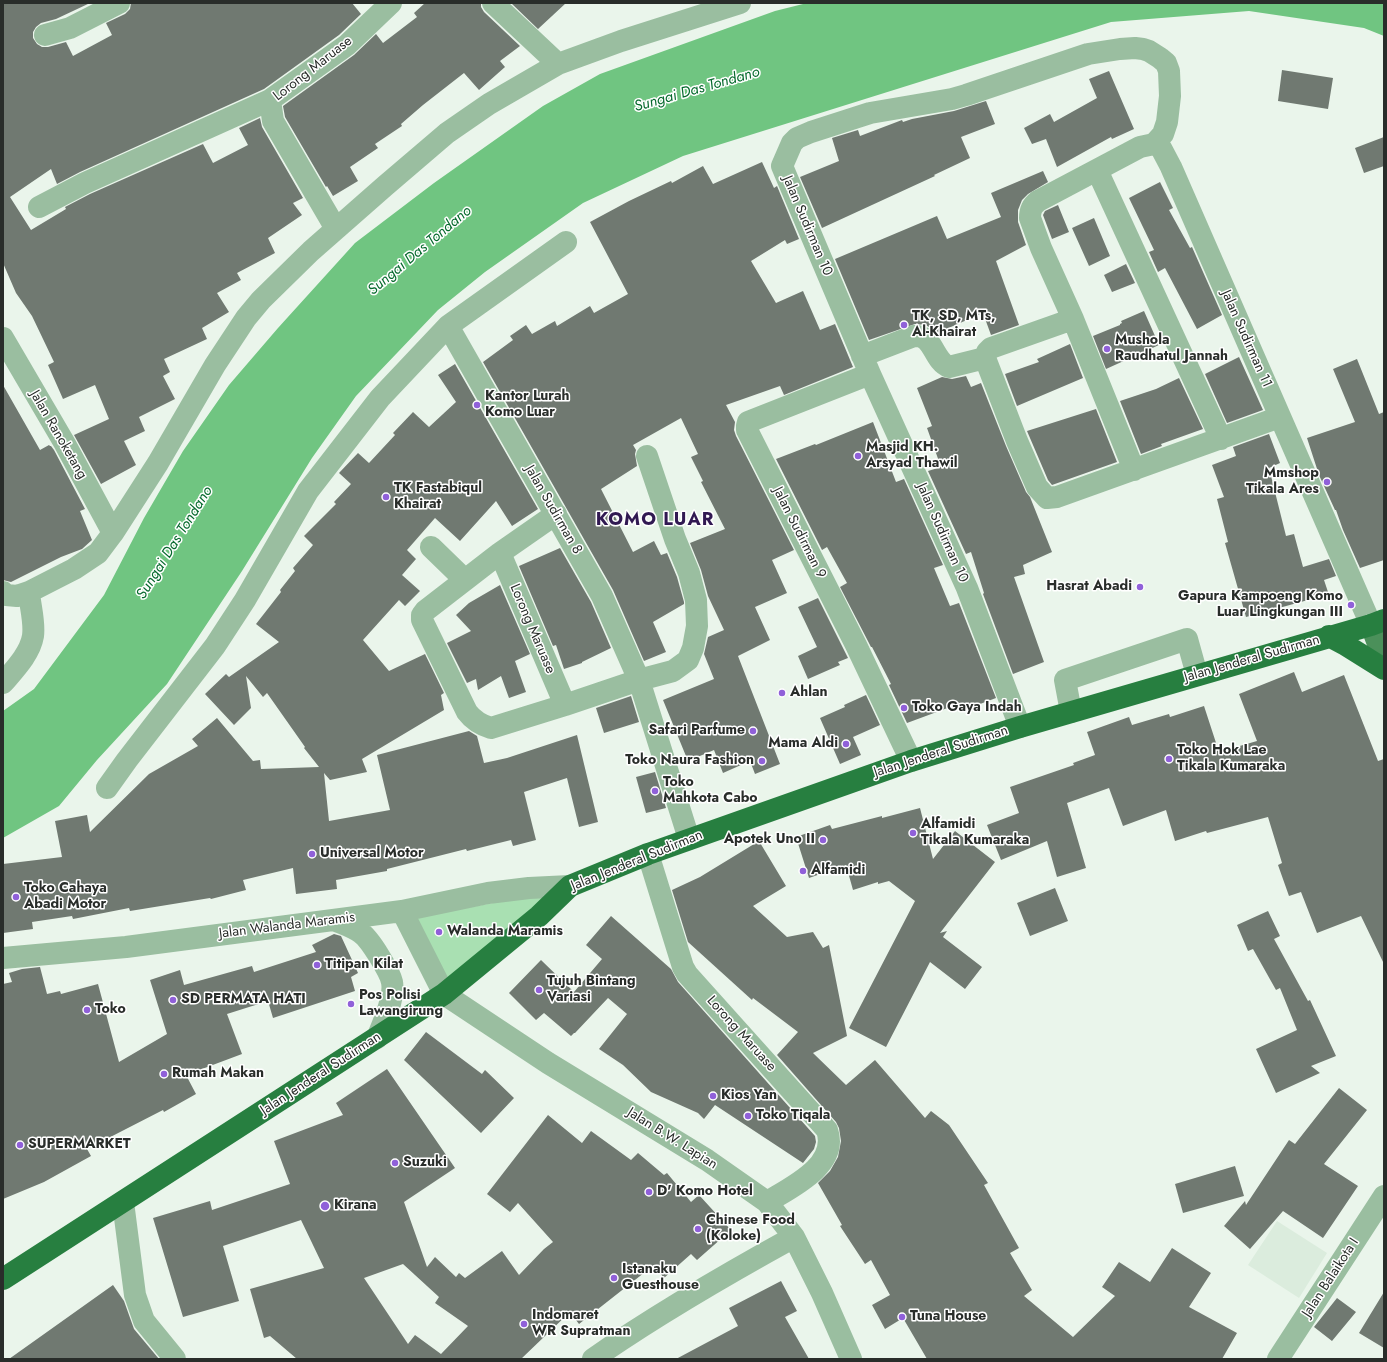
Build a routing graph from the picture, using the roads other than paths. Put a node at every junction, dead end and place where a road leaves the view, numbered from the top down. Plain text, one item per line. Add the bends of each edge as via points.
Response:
1 (119, 3) edge
2 (391, 3) edge
3 (493, 3) edge
4 (740, 3) edge
5 (45, 35) dead end
6 (558, 64) junction
7 (270, 100) junction
8 (1154, 144) junction
9 (1097, 170) junction
10 (39, 207) dead end
11 (336, 229) junction
12 (566, 242) dead end
13 (1073, 320) junction
14 (448, 326) junction
15 (3, 338) edge
16 (985, 358) junction
17 (866, 365) junction
18 (1280, 417) junction
19 (1221, 439) junction
20 (647, 456) dead end
21 (1134, 470) junction
22 (556, 514) junction
23 (113, 533) junction
24 (431, 547) dead end
25 (500, 553) junction
26 (465, 580) junction
27 (3, 592) edge
28 (29, 592) junction
29 (1377, 622) edge
30 (1329, 636) junction
31 (1384, 660) edge
32 (1384, 669) edge
33 (1196, 675) junction
34 (639, 680) junction
35 (3, 683) edge
36 (564, 705) junction
37 (1071, 712) junction
38 (1020, 727) junction
39 (911, 761) junction
40 (107, 788) dead end
41 (689, 839) junction
42 (648, 854) junction
43 (570, 886) junction
44 (402, 911) junction
45 (334, 920) junction
46 (3, 958) edge
47 (444, 994) junction
48 (377, 1038) junction
49 (1384, 1196) edge
50 (123, 1202) junction
51 (767, 1202) junction
52 (794, 1237) junction
53 (3, 1279) edge
54 (175, 1359) edge
55 (593, 1359) edge
56 (851, 1359) edge
57 (1278, 1359) edge

1 - 5 street via 70,28
2 - 7 street, Lorong Maruase via 347,44
3 - 6 street
4 - 6 street via 621,40
6 - 11 street via 489,104 447,133
7 - 10 street via 92,180
7 - 11 street, Lorong Maruase via 273,121
8 - 9 street via 1140,147
8 - 17 street, Jalan Sudirman 10 via 1163,134 1167,122 1170,96 1168,71 1166,63 1160,58 1149,51 1135,48 1088,54 952,99 870,112 797,138 789,147 782,166
8 - 18 street, Jalan Sudirman 11 via 1161,148 1171,167
9 - 13 street via 1038,201 1032,206 1030,218 1040,248
9 - 19 street
11 - 23 street via 261,300 246,318
12 - 14 street
13 - 16 street via 991,348
13 - 21 street
14 - 22 street, Jalan Sudirman 8
14 - 40 street via 380,398 308,491 245,600 215,646
15 - 23 street, Jalan Ranoketang
16 - 17 street via 949,367 939,361 929,341 923,336 914,336
16 - 21 street via 1017,441 1044,496 1057,497
17 - 38 street, Jalan Sudirman 10 via 967,588
17 - 39 street, Jalan Sudirman 9 via 748,422 747,430 856,645
18 - 19 street
18 - 29 street, Jalan Sudirman 11
19 - 21 street
20 - 34 street via 689,573 696,600 697,626 688,660 673,671
22 - 25 street
22 - 34 street, Jalan Sudirman 8 via 602,596
23 - 28 street via 98,553 74,569
24 - 26 street
25 - 26 street
25 - 36 street, Lorong Maruase
26 - 36 street via 425,611 422,620 466,712 470,717 491,728
27 - 28 street via 17,596
28 - 35 street via 33,636 20,662
29 - 30 highway, Jalan Jenderal Sudirman
29 - 31 main road
30 - 32 highway
30 - 33 highway, Jalan Jenderal Sudirman
33 - 37 highway, Jalan Jenderal Sudirman
33 - 37 street via 1188,639 1065,680
34 - 36 street
34 - 41 street, Jalan Sudirman 8
37 - 38 highway, Jalan Jenderal Sudirman
38 - 39 highway, Jalan Jenderal Sudirman
39 - 41 highway, Jalan Jenderal Sudirman
41 - 42 highway, Jalan Jenderal Sudirman
42 - 43 highway, Jalan Jenderal Sudirman
42 - 51 street, Lorong Maruase via 687,974 827,1130 830,1138 823,1160 808,1176
43 - 44 street, Jalan Walanda Maramis via 488,893
43 - 47 highway, Jalan Jenderal Sudirman via 539,916
44 - 45 street, Jalan Walanda Maramis
44 - 47 street
45 - 46 street, Jalan Walanda Maramis via 126,947
45 - 48 street via 363,934 392,983 391,1000
47 - 48 highway, Jalan Jenderal Sudirman
47 - 51 street, Jalan B.W. Lapian via 548,1063 707,1160
48 - 50 highway, Jalan Jenderal Sudirman
49 - 57 street, Jalan Balaikota I
50 - 53 highway, Jalan Jenderal Sudirman
50 - 54 street via 135,1295 144,1321
51 - 52 street, Jalan B.W. Lapian
52 - 55 street via 708,1284
52 - 56 street, Jalan B.W. Lapian

